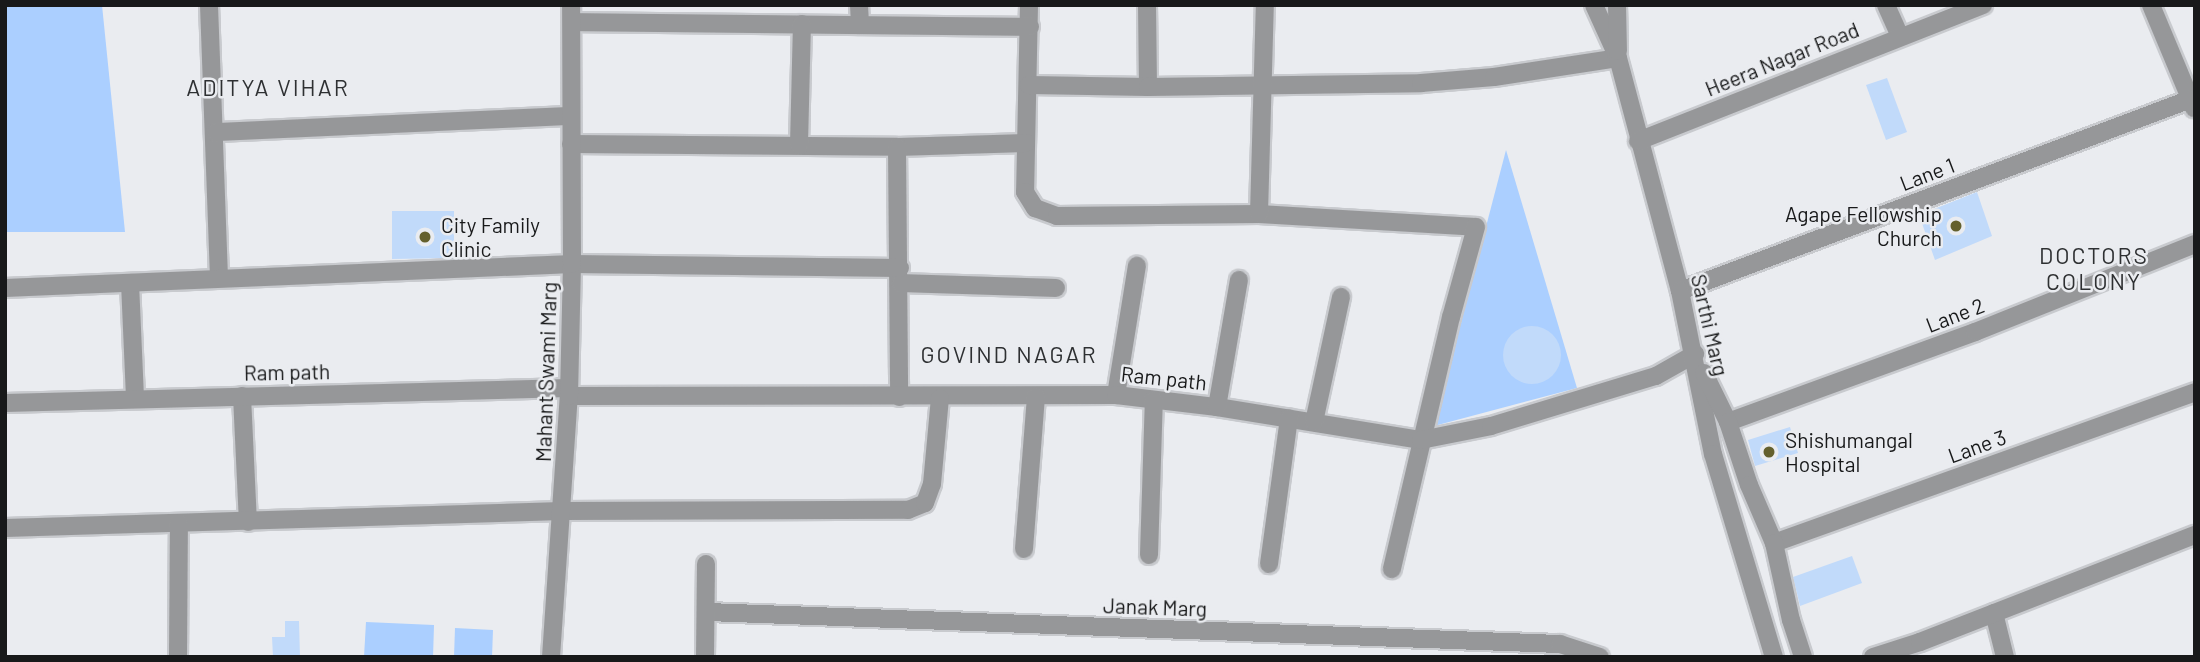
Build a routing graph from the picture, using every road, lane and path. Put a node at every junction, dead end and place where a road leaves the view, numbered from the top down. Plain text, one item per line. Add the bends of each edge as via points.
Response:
1 (209, 5) edge
2 (859, 5) edge
3 (1029, 5) edge
4 (1147, 5) edge
5 (1265, 5) edge
6 (1594, 5) edge
7 (1617, 5) edge
8 (1886, 5) edge
9 (1983, 5) edge
10 (2151, 5) edge
11 (571, 13) edge
12 (802, 24) junction
13 (860, 25) junction
14 (1030, 27) junction
15 (1900, 37) junction
16 (1618, 58) junction
17 (1029, 85) junction
18 (1262, 86) junction
19 (1148, 87) junction
20 (2193, 104) edge
21 (570, 116) junction
22 (216, 132) junction
23 (1638, 141) junction
24 (1026, 143) junction
25 (571, 144) junction
26 (799, 145) junction
27 (897, 147) junction
28 (1259, 214) junction
29 (2195, 244) edge
30 (572, 264) junction
31 (1137, 266) dead end
32 (901, 275) junction
33 (219, 278) junction
34 (1239, 280) dead end
35 (130, 283) junction
36 (5, 288) edge
37 (1056, 288) dead end
38 (1680, 291) junction
39 (1341, 297) dead end
40 (1695, 354) junction
41 (569, 392) junction
42 (2195, 392) edge
43 (1116, 395) junction
44 (242, 396) junction
45 (1036, 396) junction
46 (900, 397) junction
47 (135, 398) junction
48 (940, 398) junction
49 (1154, 400) junction
50 (5, 402) edge
51 (1217, 407) junction
52 (1289, 418) junction
53 (1314, 422) junction
54 (1728, 422) junction
55 (1422, 440) junction
56 (562, 511) junction
57 (248, 522) junction
58 (179, 523) junction
59 (5, 528) edge
60 (2195, 535) edge
61 (1774, 543) junction
62 (1024, 549) dead end
63 (1149, 555) dead end
64 (1744, 555) junction
65 (706, 564) dead end
66 (1269, 564) dead end
67 (1392, 569) dead end
68 (707, 612) junction
69 (1994, 613) junction
70 (1922, 650) edge
71 (178, 657) edge
72 (551, 657) edge
73 (705, 657) edge
74 (1600, 657) edge
75 (1774, 657) edge
76 (1803, 657) edge
77 (1873, 657) edge
78 (2004, 657) edge

1 - 22 street
2 - 13 street
3 - 14 street
4 - 19 street
5 - 18 street
6 - 16 street, Sarthi Marg
7 - 16 street
8 - 15 street
9 - 15 street, Heera Nagar Road
10 - 20 street
11 - 12 street
11 - 21 street, Mahant Swami Marg
12 - 13 street
12 - 26 street
13 - 14 street
14 - 17 street
15 - 23 street, Heera Nagar Road
16 - 18 street via 1446,81
16 - 23 street, Sarthi Marg
17 - 19 street
17 - 24 street
18 - 19 street
18 - 28 street
20 - 38 street, Lane 1
21 - 22 street
21 - 25 street, Mahant Swami Marg
22 - 33 street
23 - 38 street, Sarthi Marg
24 - 27 street
24 - 28 street via 1025,192 1035,208 1057,216
25 - 26 street
25 - 30 street, Mahant Swami Marg
26 - 27 street
27 - 32 street
28 - 55 street via 1476,227
29 - 54 street, Lane 2 via 1975,332
30 - 32 street
30 - 33 street
30 - 41 street, Mahant Swami Marg
31 - 43 street
32 - 37 street
32 - 46 street
33 - 35 street
34 - 51 street
35 - 36 street
35 - 47 street
38 - 40 street, Sarthi Marg
39 - 53 street
40 - 54 street
40 - 55 street, Ram path via 1656,376 1491,426
40 - 64 street, Sarthi Marg via 1713,454
41 - 44 street, Ram path
41 - 46 street, Ram path
41 - 56 street, Mahant Swami Marg
42 - 61 street, Lane 3
43 - 45 street, Ram path
43 - 49 street, Ram path
44 - 47 street, Ram path
44 - 57 street
45 - 48 street, Ram path
45 - 62 street
46 - 48 street, Ram path
47 - 50 street, Ram path
48 - 56 street via 932,484 925,503 908,510
49 - 51 street, Ram path
49 - 63 street
51 - 52 street, Ram path
52 - 53 street, Ram path
52 - 66 street
53 - 55 street, Ram path
54 - 61 street
55 - 67 street
56 - 57 street
56 - 72 street, Mahant Swami Marg
57 - 58 street
58 - 59 street
58 - 71 street
60 - 69 street
61 - 64 street, Lane 3
61 - 76 street
64 - 75 street, Sarthi Marg
65 - 68 street
68 - 73 street
68 - 74 street, Janak Marg via 1560,644
69 - 70 street
69 - 78 street
70 - 77 street

